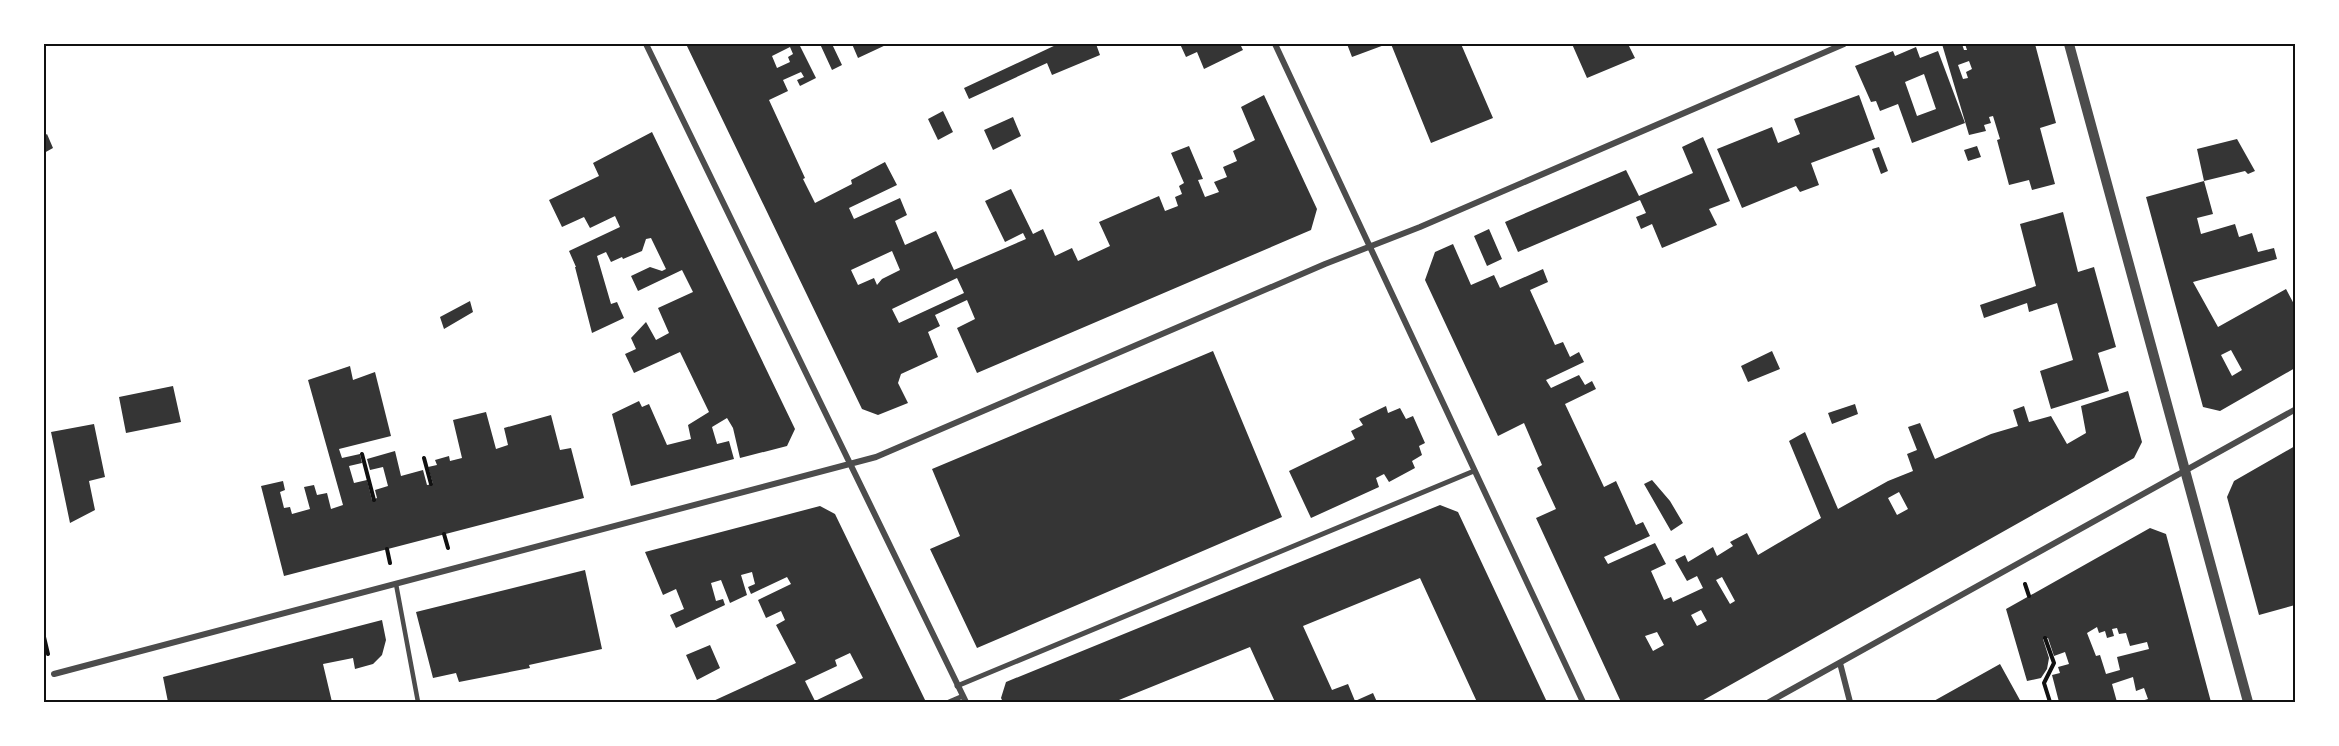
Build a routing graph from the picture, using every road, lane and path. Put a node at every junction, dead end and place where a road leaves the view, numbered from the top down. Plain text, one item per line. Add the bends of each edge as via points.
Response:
1 (646, 44) edge
2 (1275, 44) edge
3 (1844, 44) edge
4 (2069, 44) edge
5 (1370, 247) junction
6 (2295, 409) edge
7 (362, 454) dead end
8 (424, 458) dead end
9 (849, 464) junction
10 (2185, 470) junction
11 (1474, 471) junction
12 (431, 484) dead end
13 (374, 500) dead end
14 (396, 584) junction
15 (2045, 638) dead end
16 (1839, 663) junction
17 (54, 674) dead end
18 (957, 686) junction
19 (964, 699) edge
20 (418, 702) edge
21 (949, 702) edge
22 (1583, 702) edge
23 (1769, 702) edge
24 (1850, 702) edge
25 (2050, 702) edge
26 (2248, 702) edge

1 - 9 street
2 - 5 street
3 - 5 street
4 - 10 street
5 - 9 street via 890,451
5 - 11 street
6 - 10 street
7 - 13 path
8 - 12 path
9 - 14 street
9 - 18 street
10 - 16 street
10 - 26 street
11 - 18 street
11 - 22 street
14 - 17 street
14 - 20 lane
15 - 25 path via 2054,663 2044,683
16 - 23 street
16 - 24 street
18 - 19 street
19 - 21 street

